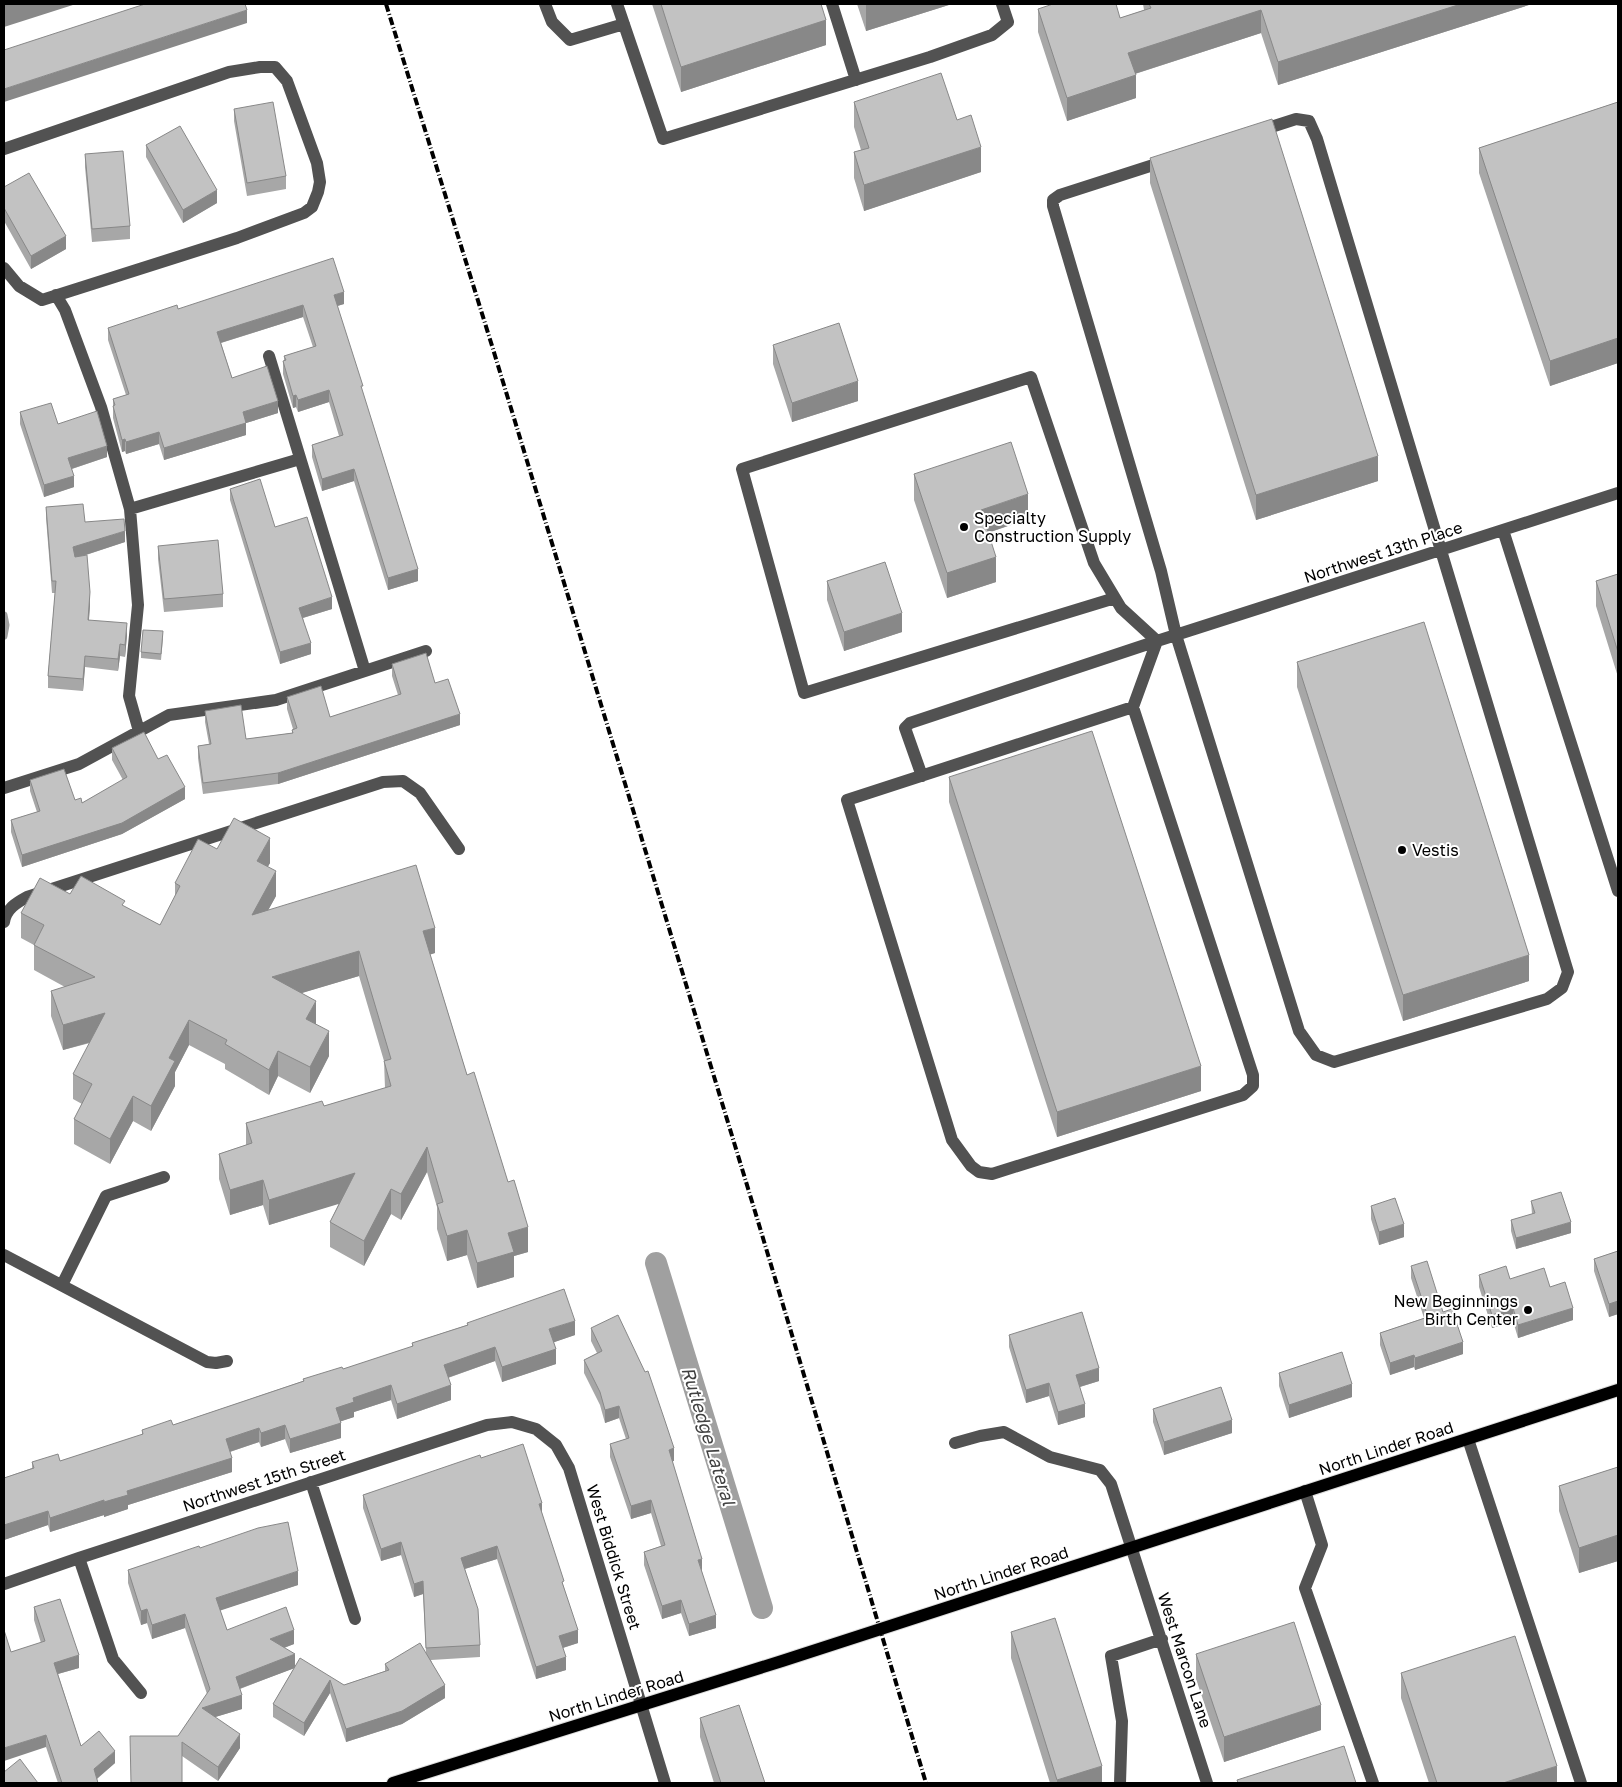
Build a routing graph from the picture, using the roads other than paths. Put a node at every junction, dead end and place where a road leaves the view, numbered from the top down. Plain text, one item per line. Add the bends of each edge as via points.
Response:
1 (545, 4) edge
2 (617, 4) edge
3 (832, 4) edge
4 (1002, 4) edge
5 (624, 24) junction
6 (856, 80) junction
7 (4, 149) edge
8 (4, 268) edge
9 (56, 296) junction
10 (269, 356) dead end
11 (300, 459) junction
12 (1618, 493) edge
13 (130, 510) junction
14 (1503, 530) junction
15 (1440, 550) junction
16 (1115, 598) junction
17 (1176, 635) junction
18 (1157, 641) junction
19 (426, 651) edge
20 (365, 671) junction
21 (1133, 707) junction
22 (139, 731) junction
23 (922, 776) junction
24 (4, 788) edge
25 (459, 850) dead end
26 (1618, 891) edge
27 (4, 922) edge
28 (164, 1177) dead end
29 (4, 1255) edge
30 (62, 1285) junction
31 (227, 1361) dead end
32 (1618, 1390) edge
33 (536, 1429) joint
34 (1468, 1438) junction
35 (955, 1443) dead end
36 (311, 1482) junction
37 (1305, 1491) junction
38 (1132, 1547) junction
39 (79, 1558) junction
40 (4, 1584) edge
41 (355, 1619) dead end
42 (1162, 1639) junction
43 (141, 1693) dead end
44 (642, 1704) junction
45 (393, 1783) edge
46 (665, 1783) edge
47 (1120, 1783) edge
48 (1207, 1783) edge
49 (1373, 1783) edge
50 (1581, 1783) edge

1 - 5 street via 552,22 570,40
2 - 5 street
3 - 6 street
4 - 6 street via 1008,22 992,35
5 - 6 street via 663,139
7 - 9 street via 229,72 260,66 274,67 287,82 304,126 320,182 312,207 304,213 238,238
8 - 9 street via 19,286 42,300
9 - 13 street via 66,310 101,407
10 - 11 street
11 - 13 street
11 - 20 street
12 - 14 street, Northwest 13th Place
13 - 22 street via 138,605 129,696
14 - 15 street, Northwest 13th Place
14 - 26 street
15 - 17 street, Northwest 13th Place
15 - 17 street via 1568,972 1562,988 1547,999 1334,1062 1316,1055 1299,1032
15 - 17 street via 1317,139 1309,121 1296,118 1053,200 1161,571
16 - 16 street via 1094,563 1031,377 742,469 804,693
16 - 18 street via 1121,608
17 - 18 street, Northwest 13th Place
18 - 21 street
18 - 23 street, Northwest 13th Place via 910,723 906,728
19 - 20 street
20 - 22 street via 276,700 169,714
21 - 23 street
21 - 23 street via 1253,1075 1253,1086 1243,1095 992,1174 979,1172 971,1166 952,1140 847,800
22 - 24 street via 79,764
25 - 27 street via 420,793 404,781 383,782 27,897 14,904
28 - 30 street via 106,1196
29 - 30 street
30 - 31 street via 207,1362
32 - 34 main road, North Linder Road
33 - 36 street, Northwest 15th Street via 512,1422 487,1425
33 - 44 street, West Biddick Street via 556,1445 569,1468
34 - 37 main road, North Linder Road
34 - 50 street
35 - 38 street, West Marcon Lane via 1004,1432 1050,1457 1100,1470 1111,1484
36 - 39 street, Northwest 15th Street
36 - 41 street
37 - 38 main road, North Linder Road
37 - 49 street via 1322,1545 1305,1588
38 - 42 street, West Marcon Lane
38 - 44 main road, North Linder Road
39 - 40 street, Northwest 15th Street
39 - 43 street via 112,1659
42 - 47 street via 1112,1656 1122,1721
42 - 48 street, West Marcon Lane
44 - 45 main road, North Linder Road
44 - 46 street, West Biddick Street

